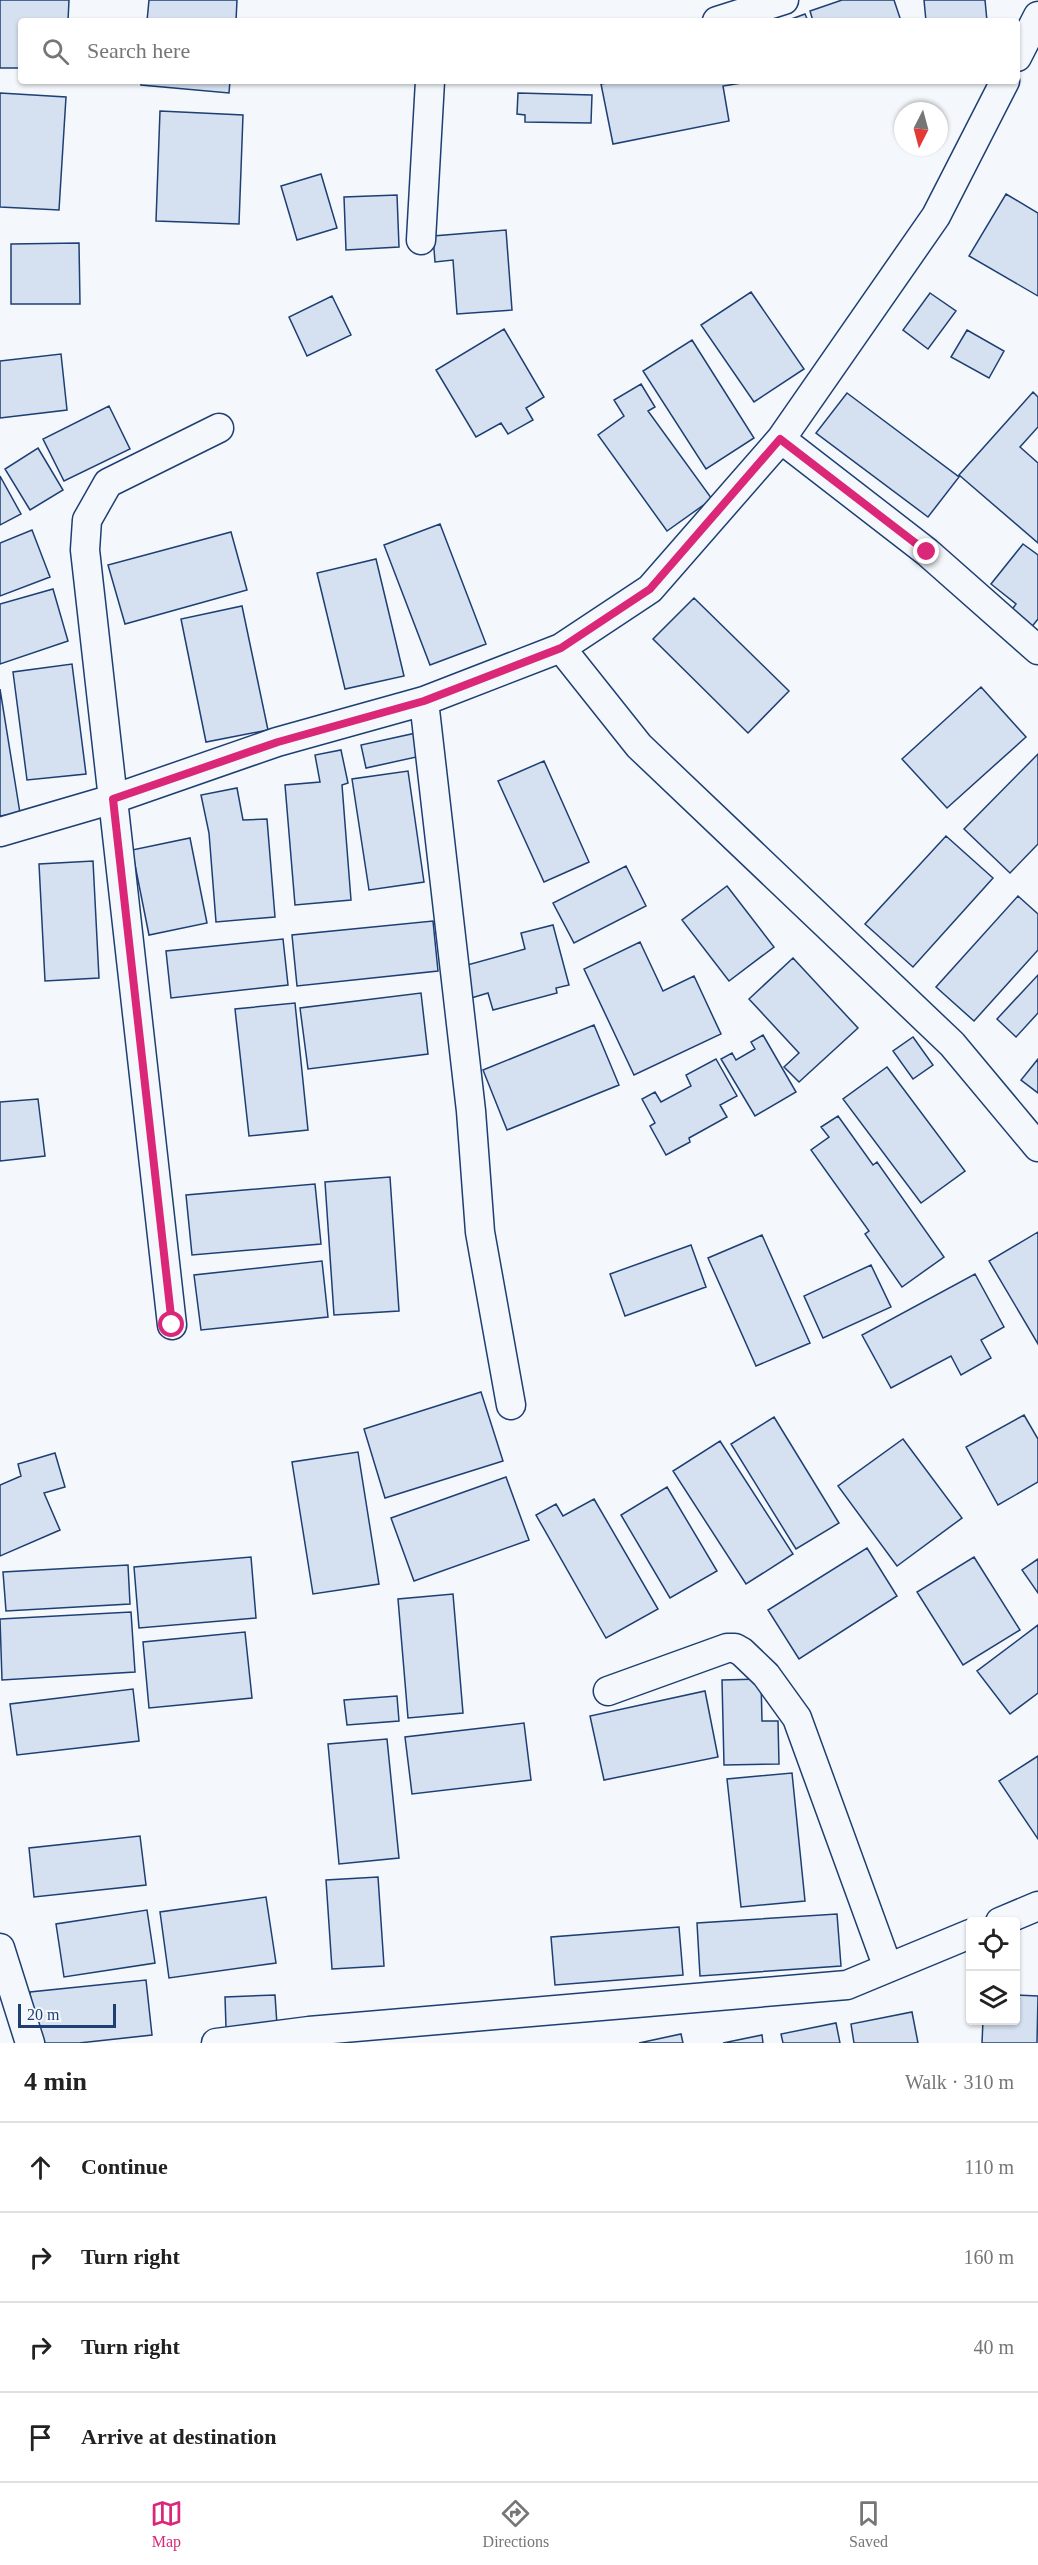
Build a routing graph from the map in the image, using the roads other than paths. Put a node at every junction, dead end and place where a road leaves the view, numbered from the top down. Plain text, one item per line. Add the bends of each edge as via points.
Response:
1 (784, 0) edge
2 (1038, 16) edge
3 (727, 18) edge
4 (1020, 51) edge
5 (430, 84) edge
6 (1003, 84) edge
7 (421, 240) dead end
8 (219, 428) dead end
9 (780, 439) junction
10 (561, 648) junction
11 (1038, 650) edge
12 (424, 701) junction
13 (113, 799) junction
14 (0, 832) edge
15 (1038, 1147) edge
16 (172, 1325) dead end
17 (511, 1405) dead end
18 (608, 1691) dead end
19 (1038, 1906) edge
20 (1012, 1917) edge
21 (966, 1936) edge
22 (0, 1948) edge
23 (888, 1968) junction
24 (30, 2043) edge
25 (216, 2043) edge

1 - 3 street
2 - 4 street
5 - 7 street
6 - 9 street via 936,216
8 - 13 street via 108,483 87,520 85,550
9 - 10 street via 650,589
9 - 11 street via 927,552
10 - 12 street
10 - 15 street via 639,746 952,1044
12 - 13 street via 278,742
12 - 17 street via 471,1111 480,1232
13 - 14 street
13 - 16 street
18 - 23 street via 727,1648 742,1652 766,1675 797,1718
19 - 20 street
21 - 23 street
22 - 24 street
23 - 25 street via 847,1984 309,2031

